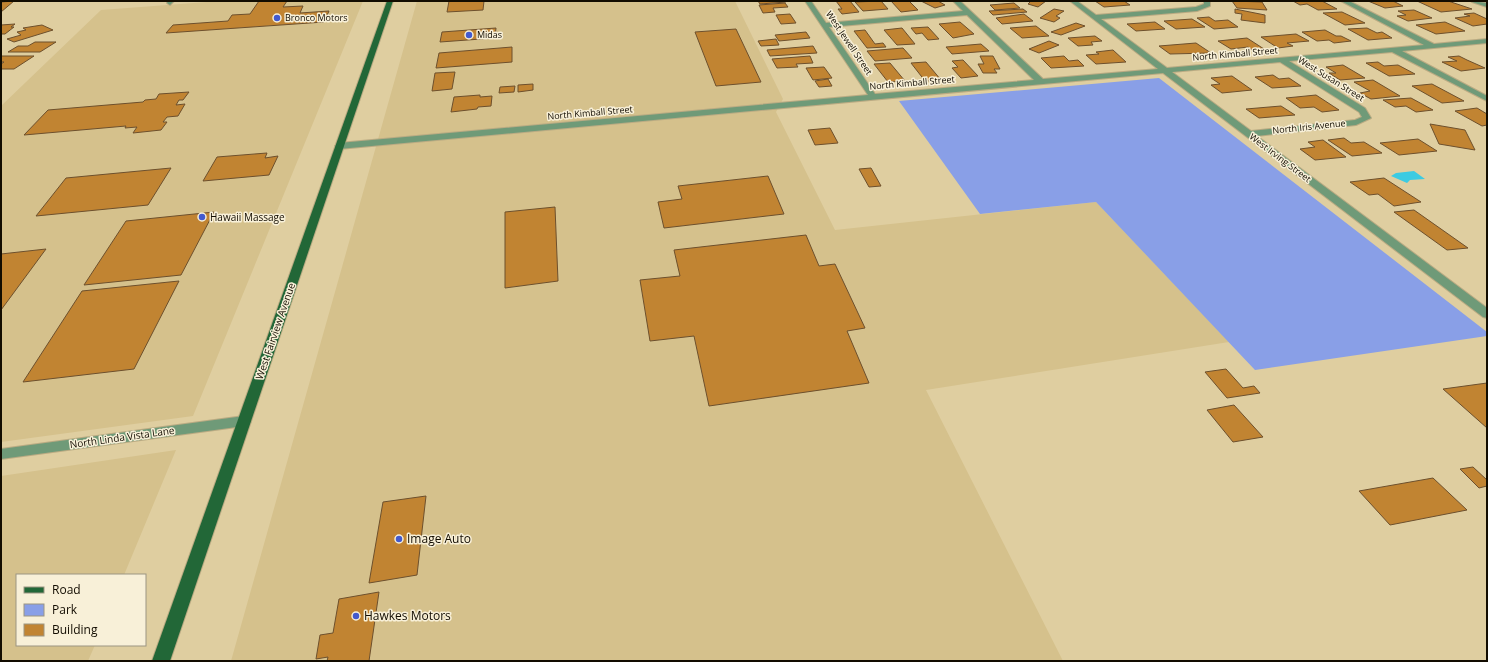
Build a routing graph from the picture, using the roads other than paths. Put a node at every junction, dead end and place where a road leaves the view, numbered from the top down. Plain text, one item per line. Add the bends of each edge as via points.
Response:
1 (390, 1) edge
2 (808, 1) edge
3 (956, 1) edge
4 (1073, 1) edge
5 (1344, 1) edge
6 (1474, 1) edge
7 (1207, 3) edge
8 (1487, 5) edge
9 (969, 13) junction
10 (1094, 17) junction
11 (824, 25) junction
12 (1487, 41) edge
13 (1433, 46) junction
14 (1392, 50) junction
15 (1282, 60) junction
16 (1164, 70) junction
17 (1041, 82) junction
18 (873, 97) junction
19 (1487, 99) edge
20 (1367, 118) joint
21 (1249, 134) junction
22 (339, 146) junction
23 (1487, 314) edge
24 (244, 421) junction
25 (1, 454) edge
26 (161, 661) edge

1 - 22 main road, West Fairview Avenue
2 - 11 street, West Jewell Street
3 - 9 street
4 - 10 street, West Irving Street
5 - 13 street
6 - 8 street
7 - 10 street via 1197,10
9 - 11 street
9 - 17 street
10 - 16 street, West Irving Street
11 - 18 street, West Jewell Street
12 - 13 street, North Kimball Street
13 - 14 street, North Kimball Street
14 - 15 street, North Kimball Street
14 - 19 street
15 - 16 street, North Kimball Street
15 - 20 street, West Susan Street via 1362,110
16 - 17 street, North Kimball Street
16 - 21 street, West Irving Street
17 - 18 street, North Kimball Street
18 - 22 street, North Kimball Street
20 - 21 street, North Iris Avenue via 1356,122
21 - 23 street, West Irving Street
22 - 24 main road, West Fairview Avenue
24 - 25 street, North Linda Vista Lane
24 - 26 main road, West Fairview Avenue

